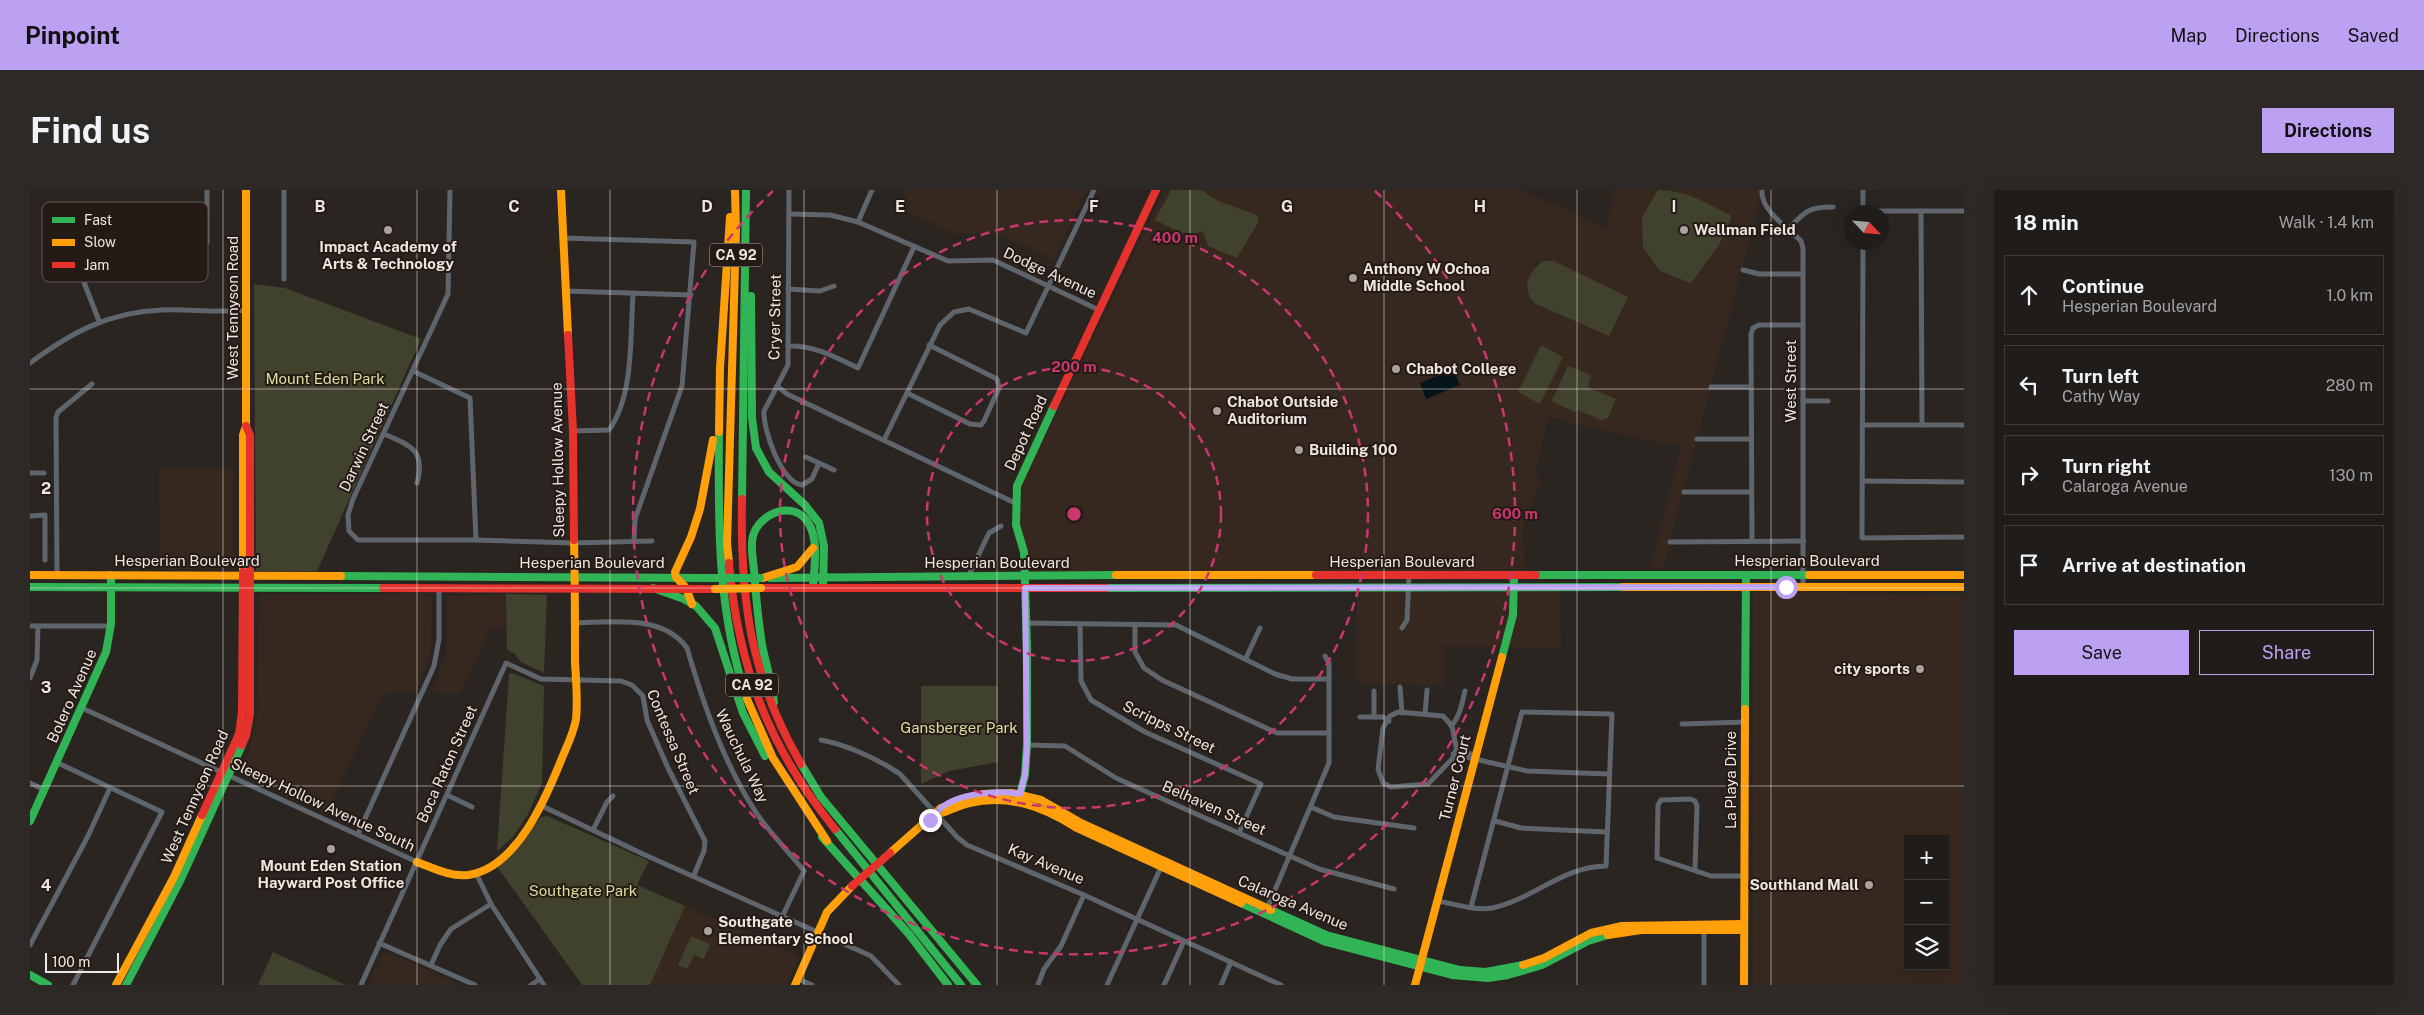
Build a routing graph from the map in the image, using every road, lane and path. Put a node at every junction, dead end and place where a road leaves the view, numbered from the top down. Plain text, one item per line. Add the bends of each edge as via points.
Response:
1 (246, 190) edge
2 (284, 190) edge
3 (450, 190) edge
4 (561, 190) edge
5 (730, 190) edge
6 (735, 190) edge
7 (746, 190) edge
8 (789, 190) edge
9 (872, 190) edge
10 (1094, 190) edge
11 (1156, 190) edge
12 (1762, 190) edge
13 (1863, 190) edge
14 (1863, 205) edge
15 (1833, 207) dead end
16 (1921, 211) junction
17 (1964, 211) edge
18 (1889, 212) edge
19 (789, 214) junction
20 (858, 222) junction
21 (1789, 228) junction
22 (746, 229) junction
23 (563, 238) junction
24 (914, 247) junction
25 (1863, 250) edge
26 (1743, 270) dead end
27 (1802, 274) junction
28 (284, 279) dead end
29 (84, 282) edge
30 (1048, 285) junction
31 (834, 286) dead end
32 (788, 289) junction
33 (566, 291) junction
34 (633, 295) junction
35 (691, 295) junction
36 (246, 310) junction
37 (1099, 310) junction
38 (99, 321) junction
39 (1802, 324) junction
40 (788, 346) junction
41 (929, 346) junction
42 (30, 362) edge
43 (413, 371) junction
44 (92, 384) dead end
45 (719, 385) junction
46 (778, 386) junction
47 (1711, 387) dead end
48 (1751, 387) junction
49 (907, 393) junction
50 (1803, 401) junction
51 (1828, 401) dead end
52 (1864, 425) junction
53 (1922, 425) junction
54 (1964, 425) edge
55 (246, 426) junction
56 (573, 431) junction
57 (384, 434) junction
58 (1697, 439) dead end
59 (1751, 439) junction
60 (884, 440) junction
61 (806, 457) dead end
62 (819, 463) junction
63 (834, 470) dead end
64 (30, 473) edge
65 (44, 473) dead end
66 (1863, 481) junction
67 (1964, 482) edge
68 (417, 483) dead end
69 (1684, 492) dead end
70 (1751, 492) junction
71 (1015, 503) junction
72 (30, 516) edge
73 (1001, 526) dead end
74 (1964, 537) edge
75 (476, 540) junction
76 (634, 540) junction
77 (652, 541) dead end
78 (1752, 541) junction
79 (1804, 541) junction
80 (1670, 542) dead end
81 (573, 543) junction
82 (814, 547) junction
83 (45, 560) dead end
84 (30, 575) edge
85 (57, 575) junction
86 (111, 575) junction
87 (242, 575) junction
88 (251, 575) junction
89 (968, 575) junction
90 (1746, 575) junction
91 (1803, 575) junction
92 (1964, 575) edge
93 (438, 576) junction
94 (813, 576) junction
95 (1409, 576) junction
96 (1514, 576) junction
97 (676, 577) junction
98 (824, 577) junction
99 (1025, 577) junction
100 (574, 578) junction
101 (762, 578) junction
102 (30, 587) edge
103 (111, 587) junction
104 (242, 587) junction
105 (251, 587) junction
106 (1408, 587) junction
107 (1514, 587) junction
108 (1746, 587) junction
109 (1803, 587) junction
110 (1964, 587) edge
111 (439, 588) junction
112 (575, 588) junction
113 (653, 588) junction
114 (686, 588) junction
115 (813, 588) junction
116 (823, 588) junction
117 (1025, 588) junction
118 (692, 604) junction
119 (575, 623) junction
120 (1026, 623) junction
121 (1080, 624) junction
122 (1135, 624) junction
123 (30, 626) edge
124 (38, 626) junction
125 (111, 626) junction
126 (1260, 628) dead end
127 (1402, 628) dead end
128 (1326, 656) dead end
129 (1246, 658) junction
130 (506, 663) joint
131 (30, 678) edge
132 (577, 680) junction
133 (1329, 680) junction
134 (1400, 687) dead end
135 (1428, 690) dead end
136 (1465, 690) dead end
137 (1374, 691) dead end
138 (82, 708) junction
139 (775, 713) junction
140 (1402, 713) junction
141 (1425, 714) junction
142 (1360, 717) dead end
143 (1374, 717) junction
144 (1388, 720) junction
145 (1745, 722) junction
146 (1682, 724) dead end
147 (1451, 726) junction
148 (1329, 733) junction
149 (821, 740) dead end
150 (1027, 745) junction
151 (1455, 753) junction
152 (1474, 757) junction
153 (58, 763) junction
154 (1509, 767) junction
155 (225, 773) junction
156 (1609, 774) junction
157 (30, 783) edge
158 (110, 788) junction
159 (45, 790) junction
160 (447, 795) junction
161 (613, 796) dead end
162 (1020, 797) junction
163 (540, 805) junction
164 (472, 807) dead end
165 (1311, 808) junction
166 (936, 815) junction
167 (30, 821) edge
168 (1495, 821) junction
169 (1414, 828) dead end
170 (593, 830) junction
171 (1606, 832) junction
172 (1239, 833) junction
173 (358, 834) junction
174 (826, 841) junction
175 (1290, 855) junction
176 (417, 862) junction
177 (1163, 864) junction
178 (1694, 869) junction
179 (476, 873) junction
180 (694, 875) junction
181 (1744, 876) junction
182 (1394, 889) dead end
183 (1084, 895) junction
184 (1438, 901) junction
185 (491, 904) junction
186 (1471, 907) junction
187 (1266, 910) junction
188 (783, 915) junction
189 (1137, 919) junction
190 (1704, 927) junction
191 (1744, 927) junction
192 (819, 931) junction
193 (1184, 941) junction
194 (379, 943) junction
195 (30, 945) edge
196 (1231, 962) junction
197 (1420, 964) junction
198 (431, 965) junction
199 (30, 975) edge
200 (540, 979) junction
201 (796, 982) edge
202 (48, 985) edge
203 (73, 985) edge
204 (116, 985) edge
205 (126, 985) edge
206 (361, 985) edge
207 (475, 985) edge
208 (531, 985) edge
209 (544, 985) edge
210 (812, 985) edge
211 (899, 985) edge
212 (948, 985) edge
213 (960, 985) edge
214 (977, 985) edge
215 (1038, 985) edge
216 (1107, 985) edge
217 (1164, 985) edge
218 (1221, 985) edge
219 (1280, 985) edge
220 (1415, 985) edge
221 (1704, 985) edge
222 (1744, 985) edge

1 - 36 main road, West Tennyson Road
2 - 28 street
3 - 43 street, Darwin Street via 448,294
4 - 23 main road, Sleepy Hollow Avenue
5 - 45 main road
6 - 213 main road, CA 92 via 727,543 733,608 743,655 766,721 802,787
7 - 22 main road, CA 92
8 - 19 street, Cryer Street
9 - 20 street
10 - 30 street
11 - 37 main road, Depot Road
12 - 21 street, West Street via 1761,197 1768,208
13 - 14 street
15 - 21 street via 1808,209
16 - 17 street
16 - 18 street
16 - 53 street
19 - 20 street, Dodge Avenue via 830,215
19 - 32 street, Cryer Street
20 - 24 street, Dodge Avenue
21 - 27 street, West Street via 1803,248
22 - 98 main road via 753,317 752,402 756,449 770,474 819,523
22 - 139 main road, CA 92 via 744,597 759,671
23 - 33 main road, Sleepy Hollow Avenue
23 - 35 street via 694,242
24 - 30 street, Dodge Avenue via 948,261 993,260
24 - 40 street via 858,368 820,350
25 - 52 street
26 - 27 street via 1759,274
27 - 39 street, West Street
29 - 38 street
30 - 37 street, Dodge Avenue
30 - 41 street via 1026,333 980,312 962,309 944,320
31 - 32 street via 820,291
32 - 40 street, Cryer Street
33 - 34 street
33 - 56 main road, Sleepy Hollow Avenue
34 - 35 street
34 - 56 street via 626,387 613,424 609,430
35 - 76 street via 682,386 635,519
36 - 38 street via 163,310
36 - 55 main road, West Tennyson Road
37 - 71 main road, Depot Road via 1025,466 1017,486
38 - 42 street via 73,333
39 - 48 street via 1759,325 1753,328
39 - 50 street, West Street
40 - 46 street, Cryer Street via 786,370
41 - 49 street
41 - 49 street via 997,379 999,388 981,425 970,424
43 - 57 street, Darwin Street
43 - 75 street via 470,398
44 - 85 street via 58,412 56,418
45 - 97 main road via 708,478
45 - 174 main road via 718,560 732,651 766,745
46 - 60 street via 787,394
46 - 62 street, Cryer Street via 764,410 764,416 772,447 783,468 794,482 802,485 812,479
47 - 48 street
48 - 59 street
49 - 60 street
50 - 51 street
50 - 79 street, West Street
52 - 53 street
52 - 66 street
53 - 54 street
55 - 87 main road, West Tennyson Road via 243,435
55 - 88 main road, West Tennyson Road via 250,435
56 - 81 main road, Sleepy Hollow Avenue
57 - 68 street via 414,449 418,455
57 - 75 street, Darwin Street via 348,515 348,531 352,537 358,540
58 - 59 street
59 - 70 street
60 - 71 street
61 - 62 street
62 - 63 street
64 - 65 street
66 - 67 street
66 - 74 street via 1862,538
69 - 70 street
70 - 78 street
71 - 99 main road, Depot Road
72 - 83 street via 45,515
73 - 89 street via 989,533
75 - 81 street
76 - 77 street
76 - 81 street
78 - 79 street
78 - 80 street
79 - 91 street, West Street
81 - 100 main road, Sleepy Hollow Avenue
82 - 94 main road
82 - 101 main road via 797,567
82 - 139 main road via 807,520 786,510 774,512 759,522 753,538 755,601
84 - 85 main road, Hesperian Boulevard
85 - 86 main road, Hesperian Boulevard
86 - 87 main road, Hesperian Boulevard
86 - 103 main road, Bolero Avenue
87 - 88 main road, Hesperian Boulevard
87 - 104 main road, West Tennyson Road
88 - 93 main road, Hesperian Boulevard
88 - 105 main road, West Tennyson Road
89 - 98 main road, Hesperian Boulevard
89 - 99 main road, Hesperian Boulevard
90 - 91 main road, Hesperian Boulevard
90 - 96 main road, Hesperian Boulevard
90 - 108 main road, La Playa Drive
91 - 92 main road, Hesperian Boulevard
91 - 109 street, West Street
93 - 100 main road, Hesperian Boulevard
93 - 111 street
94 - 98 main road, Hesperian Boulevard
94 - 101 main road, Hesperian Boulevard
94 - 115 main road
95 - 96 main road, Hesperian Boulevard
95 - 99 main road, Hesperian Boulevard
95 - 106 street
96 - 107 main road, Turner Court
97 - 100 main road, Hesperian Boulevard
97 - 101 main road, Hesperian Boulevard, bridge
97 - 114 main road
98 - 116 main road
99 - 117 main road, Depot Road
100 - 112 main road, Sleepy Hollow Avenue
102 - 103 main road, Hesperian Boulevard
103 - 104 main road, Hesperian Boulevard
103 - 125 main road, Bolero Avenue
104 - 105 main road, Hesperian Boulevard
104 - 155 main road, West Tennyson Road via 242,712 239,734
105 - 111 main road, Hesperian Boulevard
105 - 155 main road, West Tennyson Road via 250,714 246,736
106 - 107 main road, Hesperian Boulevard
106 - 117 main road, Hesperian Boulevard
106 - 127 street via 1408,620
107 - 108 main road, Hesperian Boulevard
107 - 152 main road, Turner Court via 1513,615
108 - 109 main road, Hesperian Boulevard
108 - 145 main road, La Playa Drive
109 - 110 main road, Hesperian Boulevard
111 - 112 main road, Hesperian Boulevard
111 - 173 street via 439,639 434,666
112 - 113 main road, Hesperian Boulevard
112 - 119 main road, Sleepy Hollow Avenue
113 - 114 main road, Hesperian Boulevard
113 - 118 main road
114 - 115 main road, Hesperian Boulevard, bridge
114 - 118 main road
115 - 116 main road, Hesperian Boulevard
116 - 117 main road, Hesperian Boulevard
117 - 120 main road, Depot Road
118 - 174 main road via 715,628 755,740 789,796
119 - 132 main road, Sleepy Hollow Avenue
119 - 188 street, Wauchula Way via 648,624 675,634 687,648 710,721 746,796 758,816 804,871
120 - 121 street
120 - 150 main road, Depot Road
121 - 122 street
121 - 172 street, Scripps Street via 1081,681 1091,700 1145,732 1261,784
122 - 129 street via 1176,624
122 - 148 street via 1135,652 1144,668 1162,680 1277,733
123 - 124 street
124 - 125 street
124 - 131 street via 38,660
125 - 138 main road, Bolero Avenue via 106,652
126 - 129 street
128 - 133 street
129 - 133 street via 1275,674 1292,679
130 - 132 street, Contessa Street via 541,679
130 - 160 street, Boca Raton Street
132 - 163 main road, Sleepy Hollow Avenue via 576,719
132 - 180 street, Contessa Street via 627,682 643,696 647,720 664,760 705,841
133 - 148 street
134 - 140 street
135 - 141 street
136 - 147 street via 1460,710
137 - 143 street
138 - 153 main road, Bolero Avenue
138 - 155 street, Sleepy Hollow Avenue South
139 - 214 main road, CA 92 via 804,770 828,805
140 - 141 street
140 - 144 street
141 - 147 street via 1445,720
142 - 143 street
143 - 144 street
144 - 151 street via 1381,766 1386,782 1427,782
145 - 146 street
145 - 181 main road, La Playa Drive
147 - 151 street
148 - 165 street via 1329,763
149 - 166 street, Kay Avenue via 833,742 890,767 911,785
150 - 162 main road, Depot Road
150 - 172 street, Belhaven Street via 1065,746 1116,778
151 - 152 street
152 - 154 street
152 - 184 main road, Turner Court
153 - 158 street
153 - 159 main road, Bolero Avenue
154 - 156 street via 1527,771
154 - 156 street via 1522,712 1612,714
154 - 168 street
155 - 173 street, Sleepy Hollow Avenue South
155 - 204 main road, West Tennyson Road via 174,878
155 - 205 main road, West Tennyson Road via 180,881
156 - 171 street
157 - 159 street
158 - 195 street
158 - 203 street via 162,812
159 - 167 main road, Bolero Avenue
160 - 164 street
160 - 176 street, Boca Raton Street
161 - 170 street
162 - 166 main road, Calaroga Avenue via 969,803
162 - 177 main road, Calaroga Avenue via 1076,827
163 - 170 street
163 - 179 main road, Sleepy Hollow Avenue via 519,841 498,860
165 - 169 street via 1334,817
165 - 175 street
166 - 183 street, Kay Avenue via 967,845
166 - 192 main road, Calaroga Avenue, bridge via 834,902
168 - 171 street via 1521,828
168 - 186 street
170 - 180 street
171 - 186 street via 1606,866 1593,866 1560,877 1509,903 1490,908
172 - 175 street, Belhaven Street
173 - 176 street, Sleepy Hollow Avenue South
174 - 212 main road via 908,933
175 - 182 street, Belhaven Street via 1319,869
175 - 187 street
176 - 179 main road via 445,873
176 - 194 street, Boca Raton Street
177 - 187 main road, Calaroga Avenue
177 - 189 street
178 - 178 street via 1695,801 1661,800 1658,805 1656,858
178 - 181 street via 1711,876
179 - 185 street
180 - 188 street
181 - 191 main road, La Playa Drive
183 - 189 street, Kay Avenue
183 - 215 street via 1061,946 1044,969
184 - 186 street
184 - 197 main road, Turner Court
185 - 198 street via 451,929
185 - 200 street
187 - 197 main road, Calaroga Avenue via 1326,942
188 - 192 street
189 - 193 street, Kay Avenue
189 - 216 street
190 - 191 main road, Calaroga Avenue
190 - 197 main road, Calaroga Avenue via 1614,933 1583,943 1536,967 1508,975 1471,977
190 - 221 street
191 - 222 main road, La Playa Drive
192 - 201 main road, Calaroga Avenue
192 - 211 street via 871,956
193 - 196 street, Kay Avenue
193 - 217 street
194 - 198 street
194 - 206 street, Boca Raton Street
196 - 218 street
196 - 219 street, Kay Avenue
197 - 220 main road, Turner Court
198 - 207 street
199 - 202 main road
200 - 208 street
200 - 209 street
201 - 210 street

